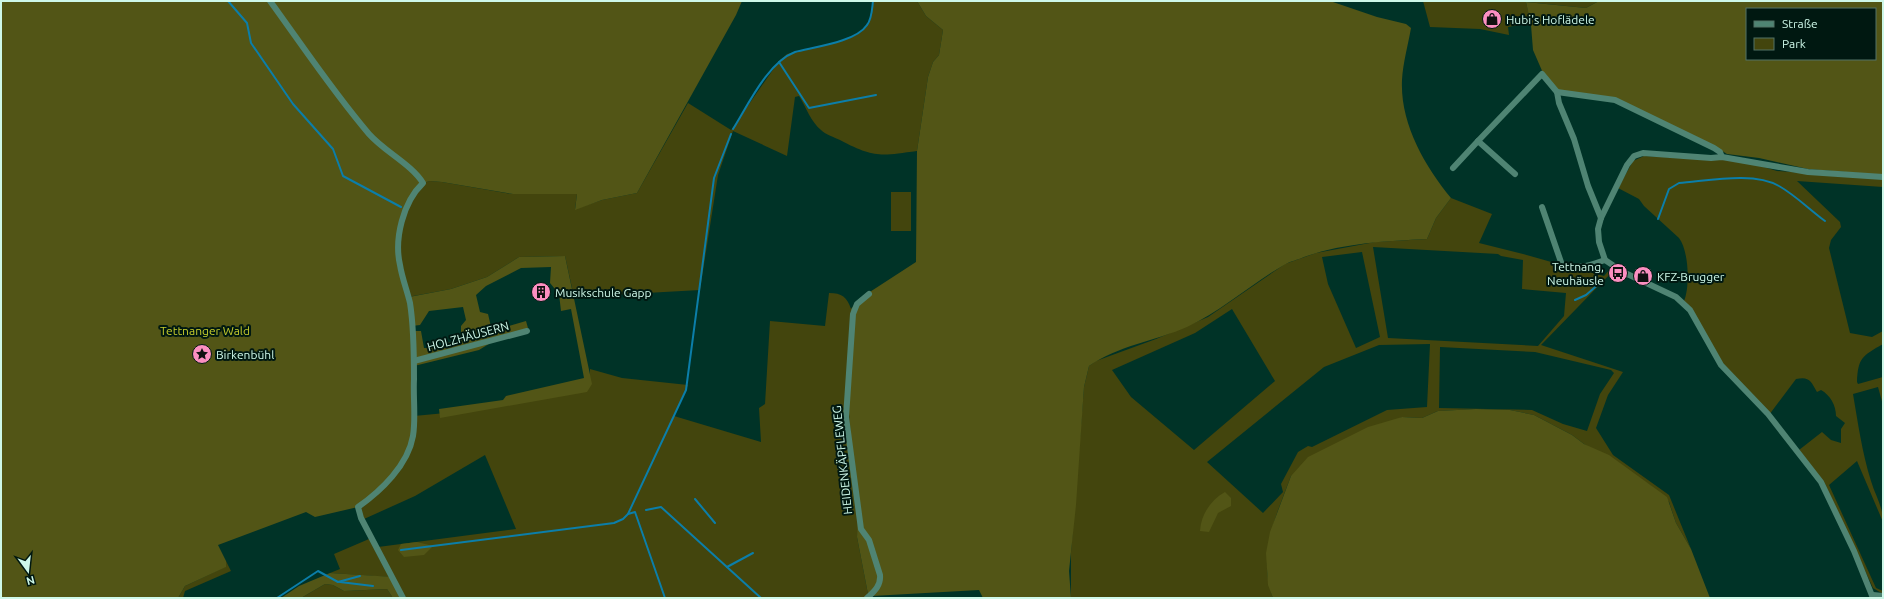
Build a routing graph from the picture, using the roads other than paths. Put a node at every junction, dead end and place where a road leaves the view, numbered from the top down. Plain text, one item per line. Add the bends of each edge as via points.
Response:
1 (270, 1) edge
2 (1557, 92) junction
3 (1478, 141) junction
4 (1722, 157) junction
5 (1453, 168) dead end
6 (1515, 174) dead end
7 (1883, 177) edge
8 (1542, 207) dead end
9 (1601, 218) junction
10 (1605, 260) junction
11 (869, 294) dead end
12 (527, 331) dead end
13 (414, 361) junction
14 (1873, 596) edge
15 (1883, 596) edge
16 (403, 598) edge
17 (867, 598) edge

1 - 13 street via 375,141 417,174 423,183 402,220 398,244 399,264 410,304
2 - 3 street via 1542,74
2 - 4 street via 1615,100 1714,148
2 - 9 street
3 - 5 street
3 - 6 street
4 - 7 street via 1808,172
4 - 9 street via 1651,153 1634,156 1626,165
8 - 10 street via 1562,265 1578,268
9 - 10 street via 1598,242
10 - 14 street via 1637,279 1676,297 1690,310 1721,365 1773,420 1821,482
11 - 17 street, HEIDENKÄPFLEWEG via 857,304 853,314 846,401 861,529 869,540 880,575 877,588
12 - 13 street, HOLZHÄUSERN
13 - 16 street via 413,438 404,459 392,476 358,507 361,518
14 - 15 street

